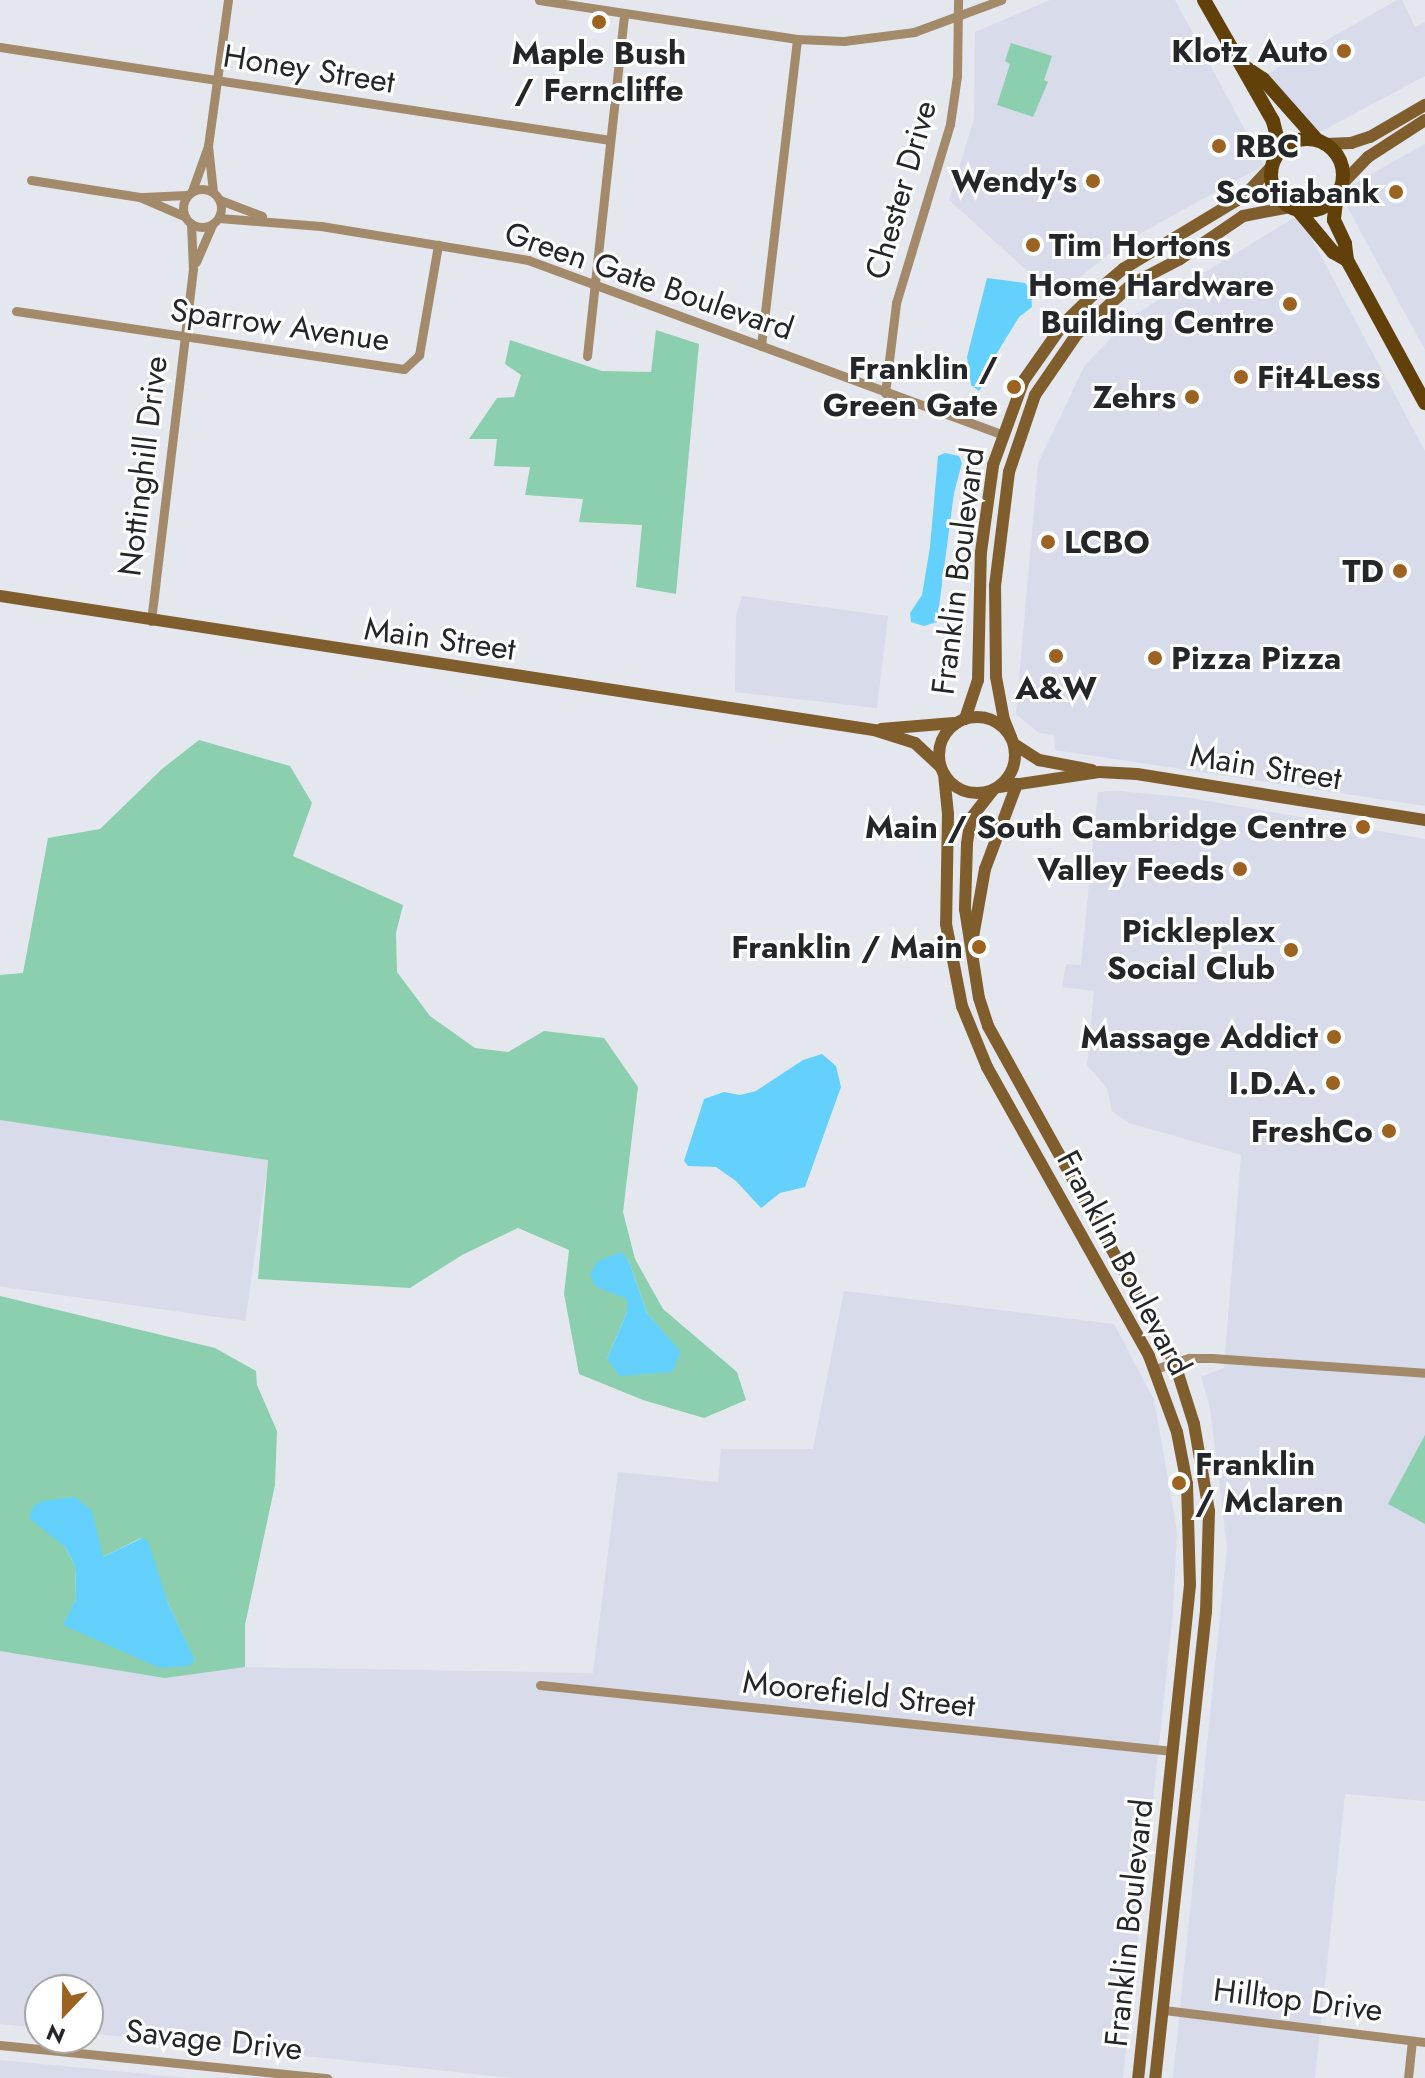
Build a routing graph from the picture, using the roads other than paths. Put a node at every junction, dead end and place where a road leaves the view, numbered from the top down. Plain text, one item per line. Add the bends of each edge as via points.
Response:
1 (228, 0) edge
2 (539, 0) edge
3 (958, 0) edge
4 (1001, 0) edge
5 (1204, 0) edge
6 (624, 13) junction
7 (958, 17) junction
8 (797, 39) junction
9 (0, 47) edge
10 (1245, 67) junction
11 (217, 81) junction
12 (1425, 105) edge
13 (1425, 120) edge
14 (610, 140) junction
15 (1321, 142) junction
16 (208, 146) junction
17 (1272, 164) junction
18 (31, 180) dead end
19 (1339, 190) junction
20 (189, 193) junction
21 (217, 196) junction
22 (140, 197) junction
23 (1294, 208) junction
24 (268, 219) junction
25 (188, 220) junction
26 (216, 220) junction
27 (438, 245) junction
28 (1347, 260) junction
29 (193, 269) junction
30 (596, 284) junction
31 (16, 311) dead end
32 (185, 337) junction
33 (761, 346) junction
34 (587, 356) dead end
35 (885, 393) junction
36 (1425, 403) edge
37 (1001, 434) junction
38 (0, 596) edge
39 (151, 621) junction
40 (961, 720) junction
41 (874, 730) junction
42 (1013, 741) junction
43 (942, 770) junction
44 (1099, 772) junction
45 (1017, 784) junction
46 (996, 788) junction
47 (1425, 820) edge
48 (970, 955) junction
49 (1174, 1361) junction
50 (1155, 1369) junction
51 (1425, 1373) edge
52 (540, 1685) dead end
53 (1173, 1751) junction
54 (1164, 2010) junction
55 (1412, 2041) junction
56 (1425, 2042) edge
57 (0, 2045) edge
58 (327, 2078) edge
59 (1138, 2078) edge
60 (1155, 2078) edge
61 (1408, 2078) edge

1 - 11 street
2 - 6 street
3 - 7 street, Chester Drive
4 - 7 street
5 - 10 main road
6 - 8 street
6 - 14 street
7 - 8 street via 872,39
7 - 35 street, Chester Drive via 950,124 896,303
8 - 33 street
9 - 11 street, Honey Street
10 - 15 main road via 1263,79
10 - 17 main road via 1275,127
11 - 14 street, Honey Street
11 - 16 street
12 - 15 main road via 1359,141
13 - 19 main road via 1368,157
14 - 30 street
15 - 17 main road via 1302,139 1288,144
15 - 19 main road via 1342,166
16 - 20 street
16 - 21 street
17 - 23 main road via 1274,190
17 - 37 main road, Franklin Boulevard via 1244,196 1123,269 1084,302 1036,361
18 - 22 street
19 - 23 main road via 1325,206
19 - 28 main road via 1334,220
20 - 21 street via 203,188
20 - 22 street
20 - 25 street via 183,205
21 - 24 street, Green Gate Boulevard
21 - 26 street
22 - 25 street
23 - 28 main road via 1333,252
23 - 42 main road, Franklin Boulevard via 1243,216 1132,284 1077,334 1035,395 1009,472 995,586 992,644 1004,720
24 - 26 street, Green Gate Boulevard
24 - 27 street, Green Gate Boulevard
25 - 26 street via 202,227
25 - 29 street, Nottinghill Drive
26 - 29 street, Nottinghill Drive
27 - 30 street, Green Gate Boulevard via 528,260
27 - 32 street, Sparrow Avenue via 419,355 404,369
28 - 36 main road
29 - 32 street, Nottinghill Drive
30 - 33 street, Green Gate Boulevard
30 - 34 street
31 - 32 street, Sparrow Avenue
32 - 39 street, Nottinghill Drive
33 - 35 street, Green Gate Boulevard
35 - 37 street, Green Gate Boulevard
37 - 40 main road, Franklin Boulevard via 981,552 978,680
38 - 39 main road, Main Street
39 - 41 main road, Main Street
40 - 41 main road, Main Street
40 - 42 main road via 996,722
40 - 43 main road via 943,737
41 - 43 main road, Main Street via 915,743
42 - 44 main road, Main Street via 1039,760
42 - 46 main road via 1012,770
43 - 46 main road via 964,791
43 - 50 main road, Franklin Boulevard via 948,814 946,924 962,1006 987,1067
44 - 45 main road, Main Street
44 - 47 main road, Main Street via 1181,780
45 - 46 main road, Main Street
45 - 48 main road via 980,888
46 - 48 main road, Franklin Boulevard via 979,804 968,829 965,909
48 - 49 main road, Franklin Boulevard via 988,1026
49 - 50 street
49 - 51 street via 1234,1359
49 - 54 main road, Franklin Boulevard via 1203,1468 1210,1567
50 - 53 main road, Franklin Boulevard via 1177,1432 1191,1542
52 - 53 street, Moorefield Street
53 - 59 main road, Franklin Boulevard
54 - 55 street, Hilltop Drive
54 - 60 main road, Franklin Boulevard
55 - 56 street, Hilltop Drive
55 - 61 street
57 - 58 street, Savage Drive

